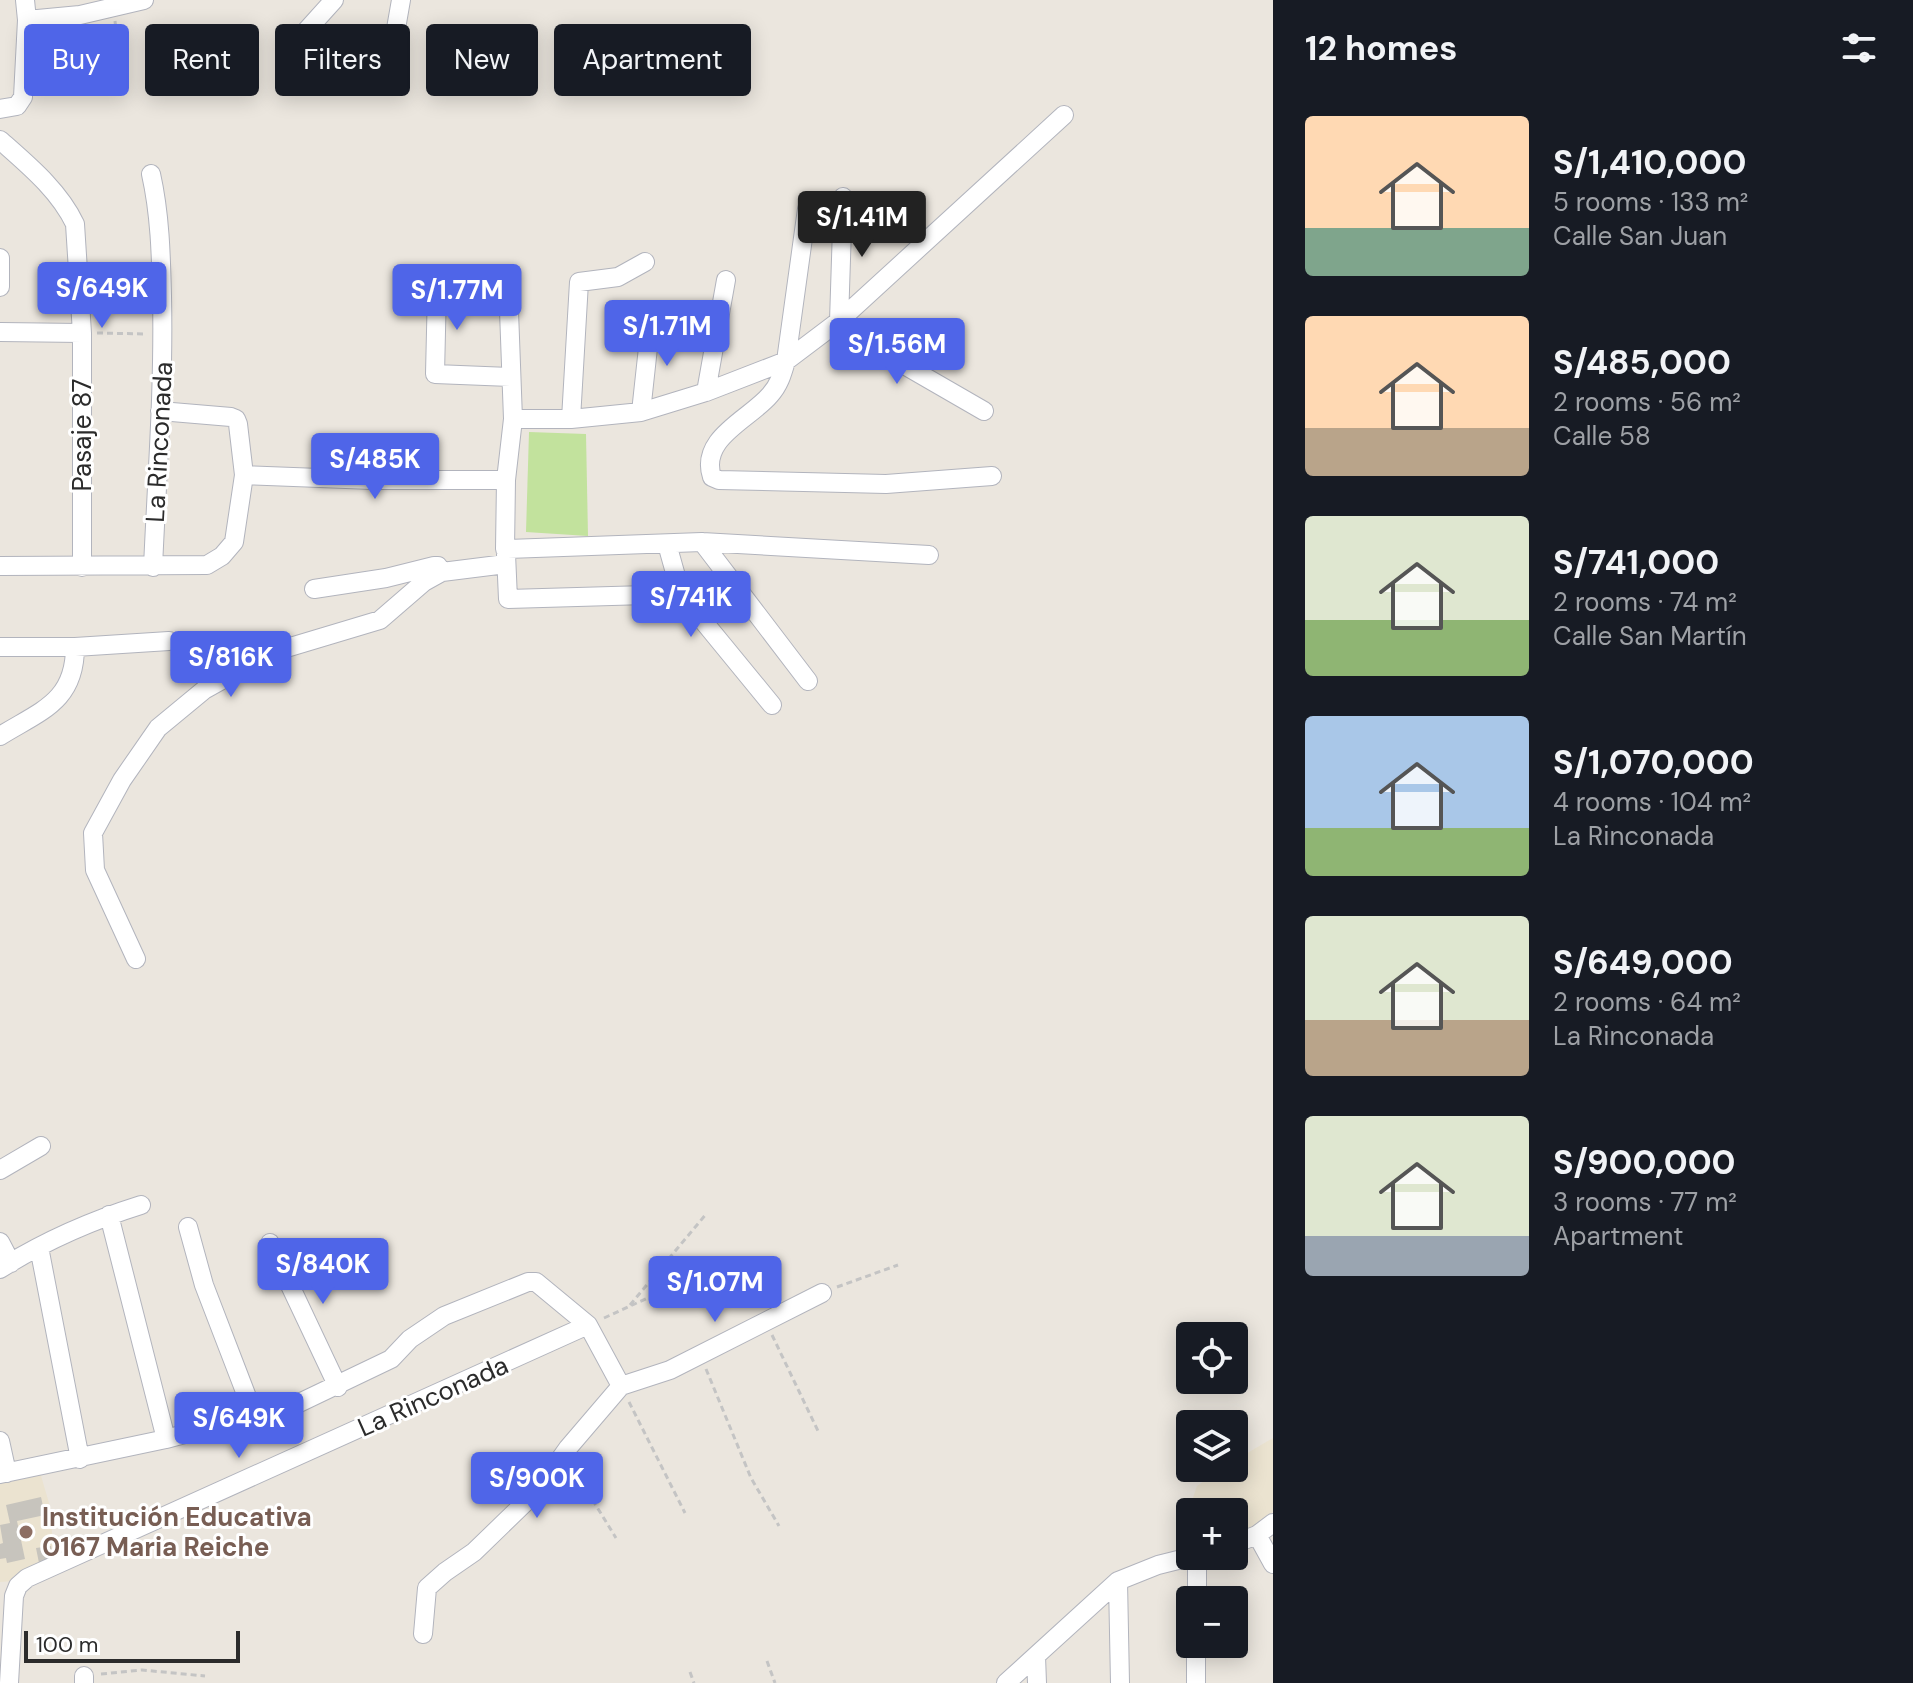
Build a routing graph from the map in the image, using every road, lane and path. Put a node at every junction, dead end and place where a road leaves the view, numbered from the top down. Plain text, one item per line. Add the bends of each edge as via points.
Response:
1 (25, 0) edge
2 (144, 0) edge
3 (334, 0) edge
4 (401, 0) edge
5 (113, 9) junction
6 (27, 20) junction
7 (115, 24) edge
8 (312, 24) edge
9 (397, 24) edge
10 (0, 109) edge
11 (1064, 115) dead end
12 (0, 140) edge
13 (151, 174) dead end
14 (843, 197) dead end
15 (807, 209) dead end
16 (0, 258) edge
17 (645, 262) dead end
18 (726, 280) dead end
19 (508, 284) dead end
20 (0, 287) edge
21 (437, 289) dead end
22 (651, 320) dead end
23 (839, 321) junction
24 (0, 332) edge
25 (82, 333) junction
26 (163, 335) junction
27 (786, 361) junction
28 (511, 377) junction
29 (706, 392) junction
30 (160, 411) junction
31 (984, 411) dead end
32 (641, 412) junction
33 (513, 419) junction
34 (571, 419) junction
35 (244, 475) junction
36 (992, 476) dead end
37 (506, 480) junction
38 (702, 542) junction
39 (667, 544) junction
40 (929, 555) dead end
41 (506, 556) junction
42 (0, 566) edge
43 (82, 567) junction
44 (153, 567) junction
45 (442, 572) junction
46 (314, 589) dead end
47 (681, 594) junction
48 (169, 641) dead end
49 (0, 647) edge
50 (75, 647) junction
51 (808, 681) dead end
52 (772, 705) dead end
53 (5, 730) edge
54 (136, 959) dead end
55 (41, 1146) dead end
56 (0, 1170) edge
57 (141, 1205) dead end
58 (707, 1213) dead end
59 (109, 1215) junction
60 (188, 1227) dead end
61 (0, 1242) edge
62 (270, 1243) dead end
63 (39, 1247) junction
64 (724, 1263) dead end
65 (898, 1265) dead end
66 (5, 1266) edge
67 (822, 1293) joint
68 (629, 1306) junction
69 (766, 1323) junction
70 (588, 1325) junction
71 (699, 1355) junction
72 (621, 1386) junction
73 (338, 1387) junction
74 (254, 1415) junction
75 (819, 1433) dead end
76 (166, 1439) junction
77 (0, 1441) edge
78 (568, 1448) junction
79 (80, 1459) junction
80 (3, 1474) edge
81 (685, 1513) dead end
82 (1273, 1523) edge
83 (779, 1526) dead end
84 (1257, 1535) junction
85 (616, 1538) dead end
86 (1248, 1539) edge
87 (1176, 1561) edge
88 (1273, 1564) edge
89 (1118, 1581) junction
90 (423, 1634) dead end
91 (1036, 1656) junction
92 (1196, 1658) edge
93 (767, 1661) dead end
94 (690, 1672) dead end
95 (205, 1676) dead end
96 (84, 1679) edge
97 (9, 1683) edge
98 (694, 1683) edge
99 (775, 1683) edge
100 (1006, 1683) edge
101 (1037, 1683) edge
102 (1120, 1683) edge
103 (1196, 1683) edge

1 - 6 street
2 - 5 street
3 - 8 street
4 - 9 street
5 - 6 street
5 - 7 path
6 - 10 street via 23,97 17,106
11 - 23 street
12 - 25 street, Pasaje 87 via 67,208 75,224
13 - 26 street, La Rinconada via 157,199
14 - 23 street
15 - 27 street
16 - 20 street
17 - 34 street via 618,277 579,282
18 - 29 street
19 - 28 street
21 - 28 street via 435,374
22 - 32 street
23 - 27 street
23 - 31 street via 861,340
24 - 25 street
25 - 26 path
25 - 43 street, Pasaje 87
26 - 30 street, La Rinconada
27 - 29 street
27 - 36 street via 769,397 719,439 711,457 712,477 871,484
28 - 33 street
29 - 32 street
30 - 35 street via 236,419
30 - 44 street, La Rinconada
32 - 34 street
33 - 34 street
33 - 37 street
35 - 37 street
35 - 44 street via 234,542 222,556 207,565
37 - 41 street
38 - 39 street
38 - 40 street
38 - 51 street
39 - 41 street
39 - 47 street
41 - 45 street
41 - 47 street via 508,599
42 - 43 street
43 - 44 street
45 - 46 street via 434,566
45 - 54 street via 380,620 270,653 204,690 158,728 93,833 95,870
47 - 52 street
48 - 50 street
49 - 50 street
50 - 53 street via 67,687 52,706
55 - 56 street
57 - 59 street
58 - 68 path
59 - 63 street
59 - 76 street
60 - 74 street via 204,1285
61 - 66 street
62 - 73 street
63 - 66 street
63 - 79 street
64 - 68 path
65 - 67 path
67 - 69 street
68 - 70 path
69 - 71 street
69 - 75 path
70 - 72 street
70 - 73 street via 536,1282 528,1282 444,1316 391,1359
70 - 97 street, La Rinconada via 27,1578 14,1596
71 - 72 street
71 - 83 path via 751,1478
72 - 78 street
72 - 81 path
73 - 74 street
74 - 76 street
76 - 79 street
77 - 80 street
78 - 85 path
78 - 90 street via 539,1489 474,1552 427,1588
79 - 80 street
82 - 84 street
84 - 86 street
84 - 88 street
87 - 89 street
89 - 91 street
89 - 102 street
91 - 100 street
91 - 101 street
92 - 103 street
93 - 99 path
94 - 98 path
95 - 96 path via 142,1670

